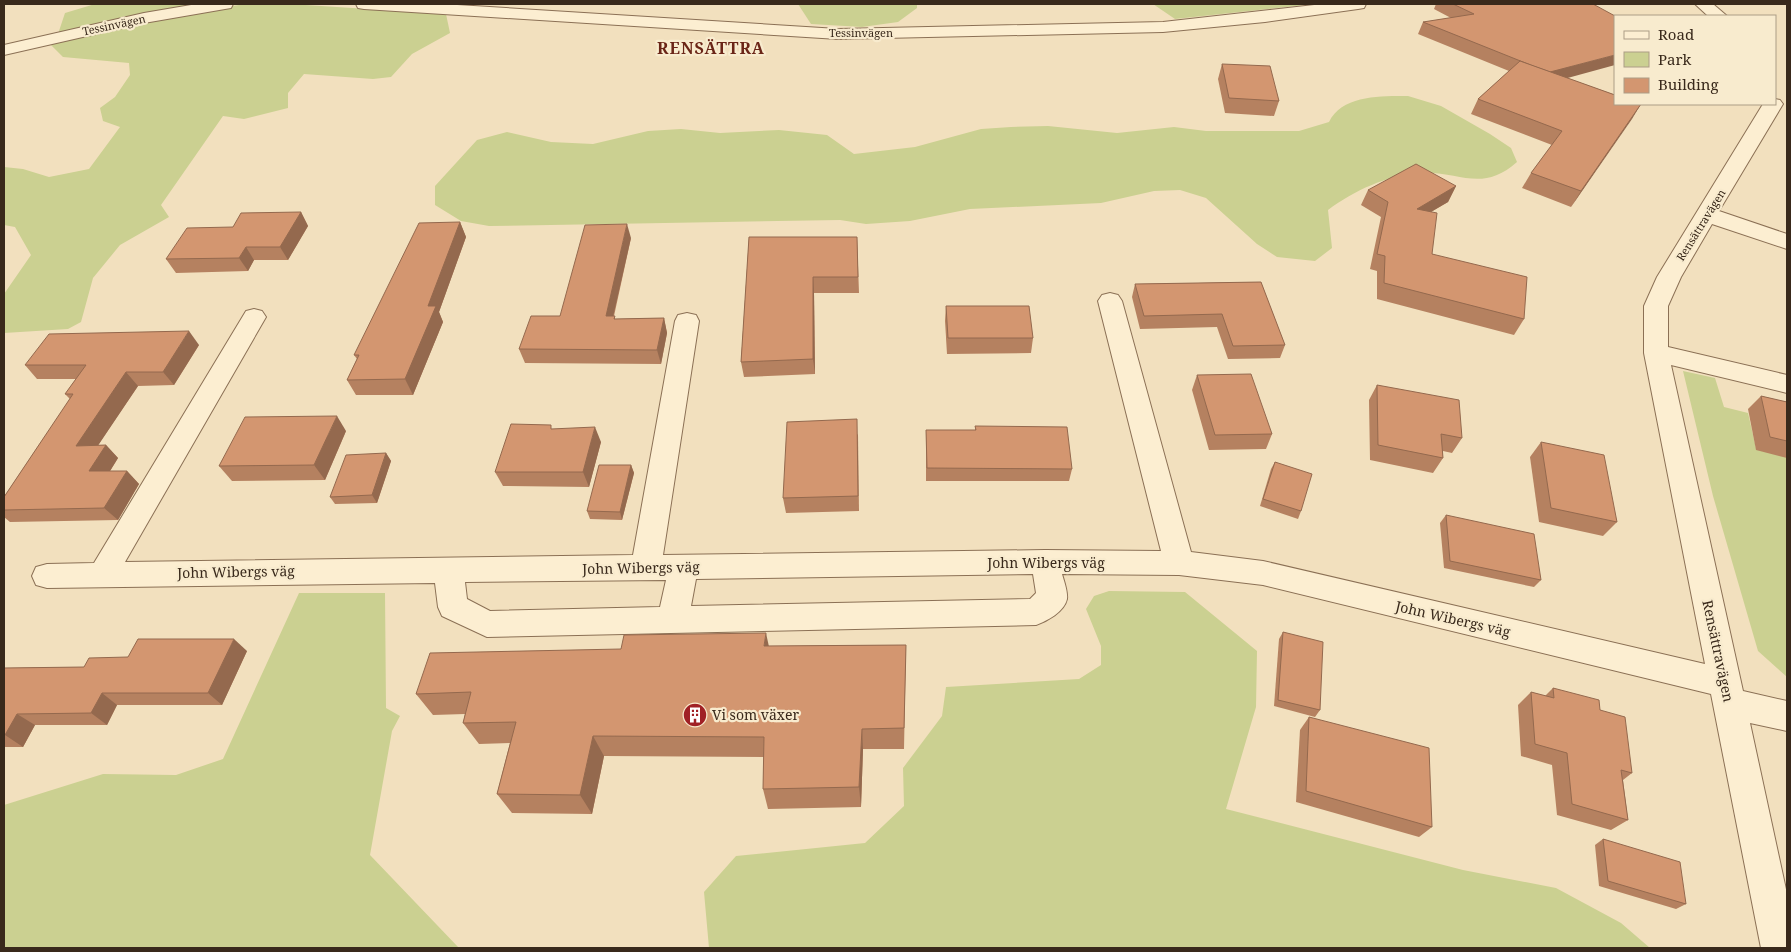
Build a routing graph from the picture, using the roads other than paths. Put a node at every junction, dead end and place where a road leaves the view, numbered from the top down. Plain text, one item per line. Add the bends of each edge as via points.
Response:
1 (225, 4) edge
2 (364, 4) edge
3 (1358, 4) edge
4 (1704, 4) edge
5 (1717, 15) edge
6 (4, 50) edge
7 (1771, 105) edge
8 (1708, 214) junction
9 (1787, 242) edge
10 (1110, 301) dead end
11 (254, 317) dead end
12 (687, 321) dead end
13 (1656, 353) junction
14 (1787, 384) edge
15 (1045, 562) junction
16 (1179, 563) junction
17 (646, 567) junction
18 (683, 567) junction
19 (448, 570) junction
20 (102, 574) junction
21 (47, 576) dead end
22 (672, 620) junction
23 (1727, 693) junction
24 (1787, 716) edge
25 (1780, 948) edge

1 - 6 street, Tessinvägen via 144,18
2 - 3 street, Tessinvägen via 838,34 1163,27
4 - 5 street
7 - 8 street, Rensättravägen
8 - 9 street
8 - 13 street, Rensättravägen via 1669,277 1656,306
10 - 16 street
11 - 20 street
12 - 17 street
13 - 14 street
13 - 23 street, Rensättravägen
15 - 16 street, John Wibergs väg
15 - 18 street, John Wibergs väg
15 - 22 street via 1052,598 1036,612
16 - 23 street, John Wibergs väg via 1263,573
17 - 18 street, John Wibergs väg
17 - 19 street, John Wibergs väg
18 - 22 street
19 - 20 street, John Wibergs väg
19 - 22 street via 453,607 487,624
20 - 21 street, John Wibergs väg
23 - 24 street, John Wibergs väg
23 - 25 street, Rensättravägen

